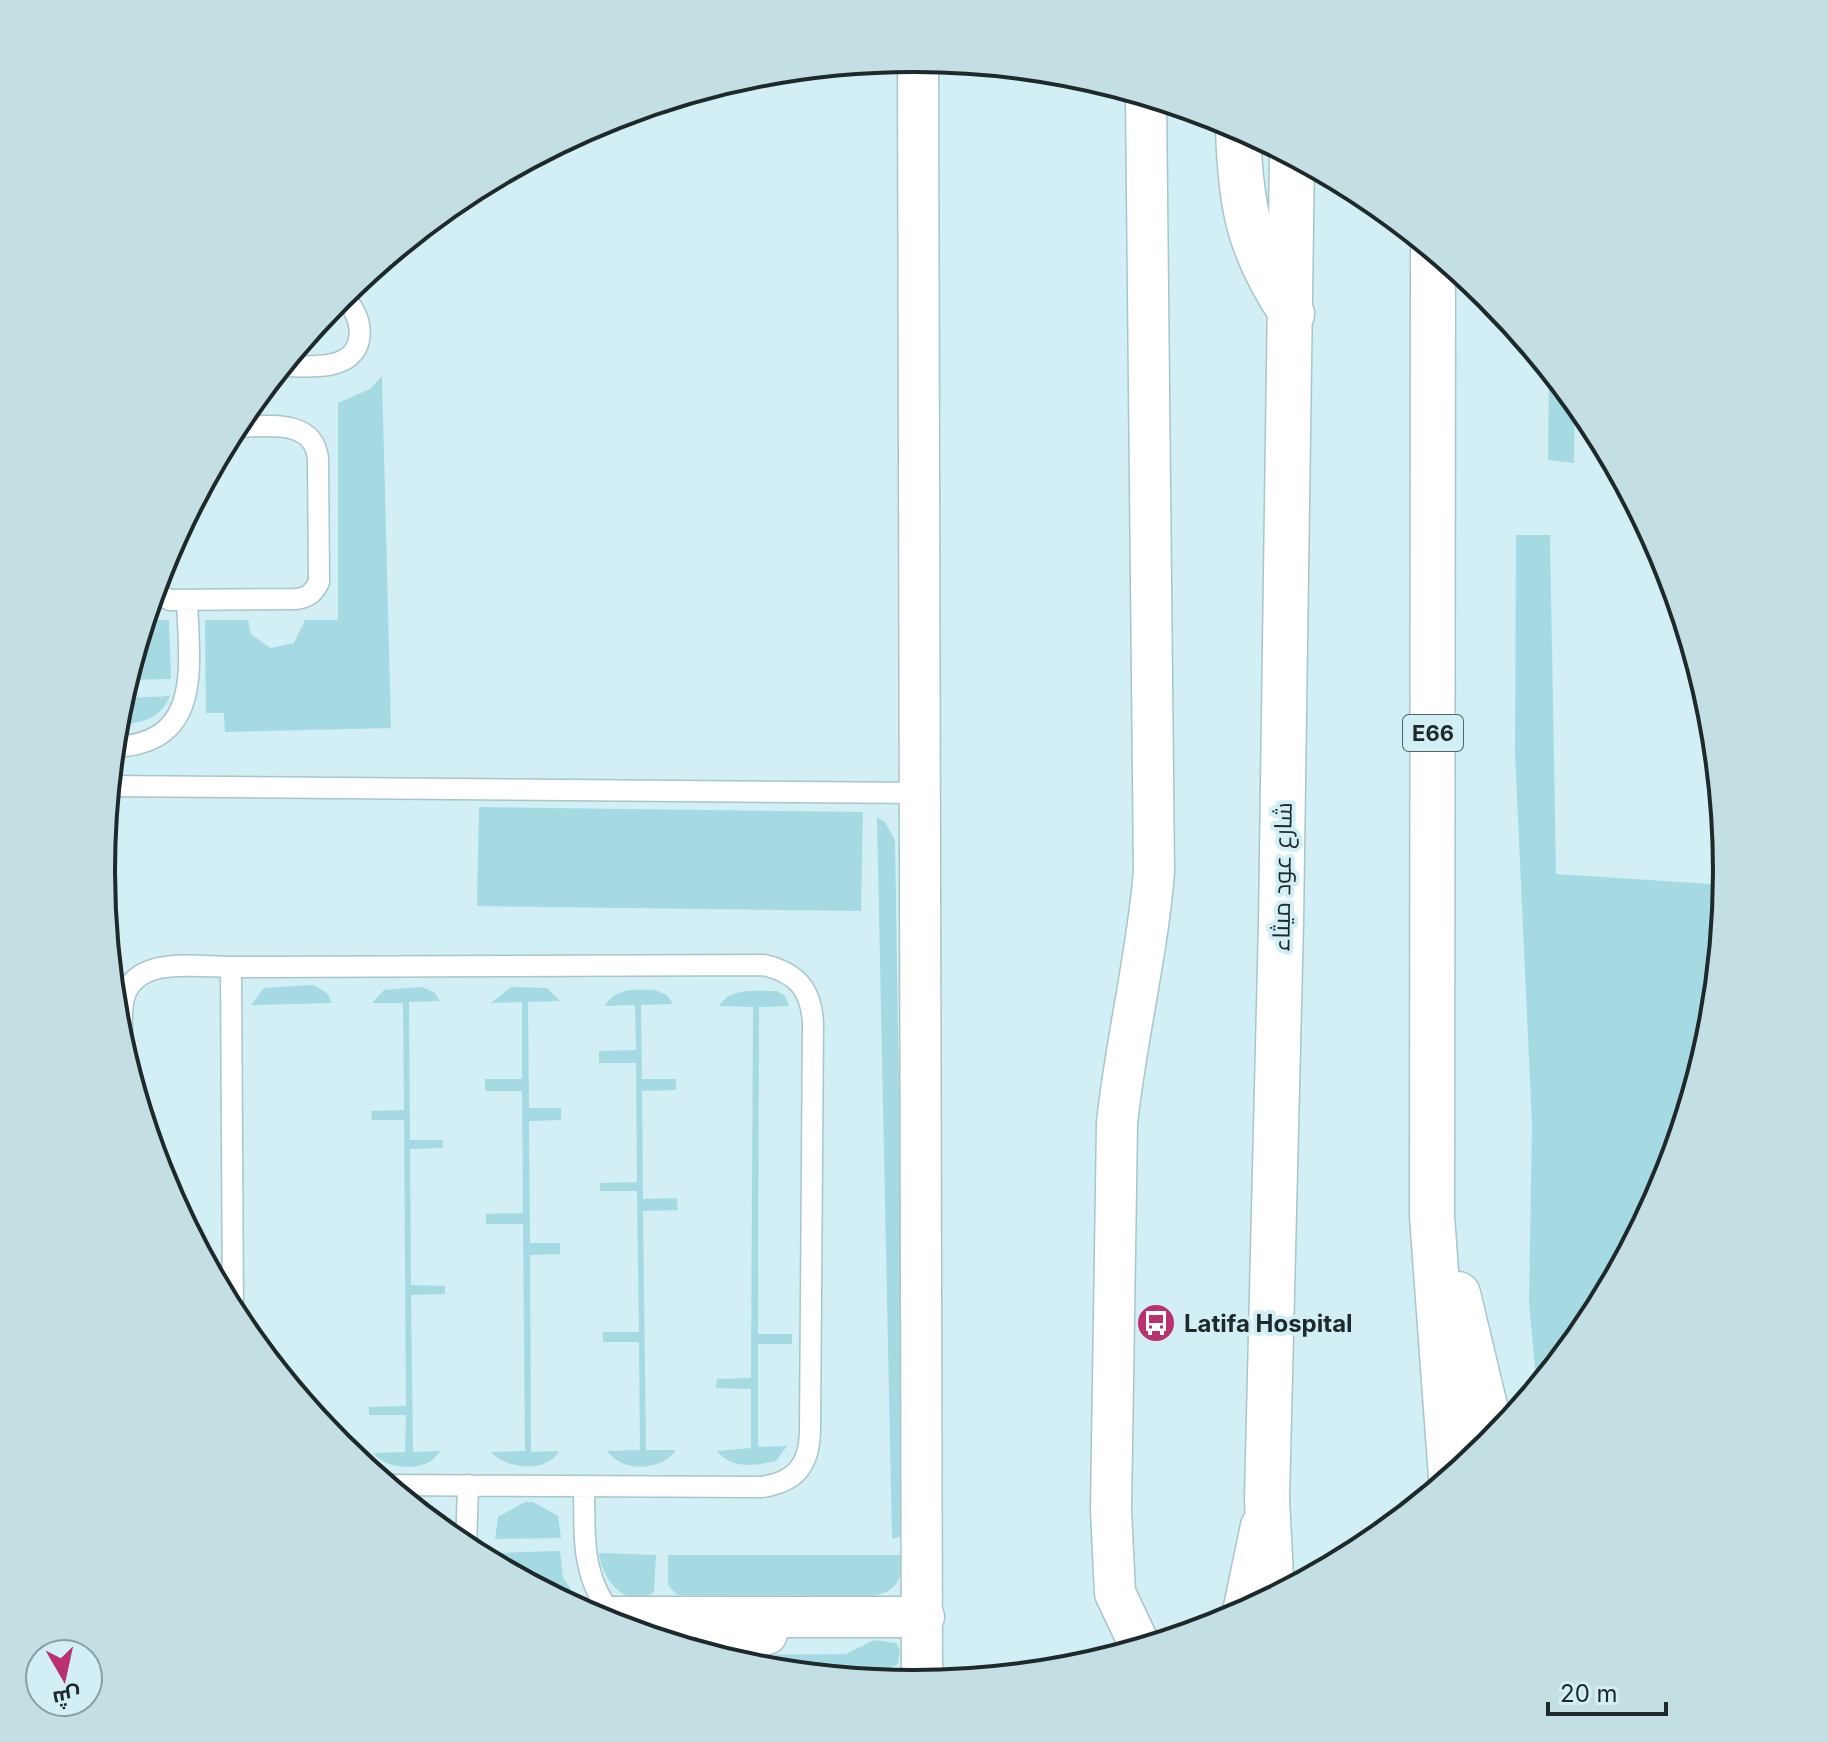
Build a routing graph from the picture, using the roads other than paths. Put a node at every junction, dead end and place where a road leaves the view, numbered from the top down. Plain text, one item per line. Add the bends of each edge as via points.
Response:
1 (918, 72) edge
2 (1146, 107) edge
3 (1238, 141) edge
4 (1292, 167) edge
5 (1433, 264) edge
6 (351, 304) edge
7 (1292, 314) junction
8 (296, 365) edge
9 (250, 427) edge
10 (164, 597) edge
11 (187, 600) junction
12 (125, 746) edge
13 (120, 786) edge
14 (920, 793) junction
15 (231, 967) junction
16 (125, 995) edge
17 (1432, 1216) junction
18 (233, 1287) edge
19 (1490, 1425) edge
20 (1450, 1463) edge
21 (403, 1485) edge
22 (468, 1485) junction
23 (584, 1486) junction
24 (1267, 1499) junction
25 (467, 1533) edge
26 (1271, 1586) edge
27 (1246, 1597) edge
28 (602, 1606) edge
29 (846, 1617) junction
30 (924, 1617) junction
31 (635, 1620) edge
32 (1136, 1638) edge
33 (718, 1646) edge
34 (922, 1670) edge

1 - 14 street
2 - 32 street via 1154,872 1117,1123 1111,1496 1115,1593
3 - 7 main road via 1245,219 1256,253
4 - 7 main road, شارع عود ميثاء
5 - 17 main road, E66
6 - 8 lane via 361,325 355,349 334,364
7 - 24 main road, شارع عود ميثاء
9 - 11 lane via 290,427 314,441 319,582 303,599
10 - 11 lane
11 - 12 lane via 188,690 180,714 164,734
13 - 14 lane
14 - 30 street
15 - 16 lane via 154,968 141,974
15 - 18 lane
15 - 23 lane via 764,965 785,970 802,983 812,1002 813,1023 809,1453 800,1472 782,1484
17 - 19 main road via 1464,1312
17 - 20 main road, E66
21 - 22 lane
22 - 23 lane
22 - 25 lane
23 - 28 lane via 588,1573
24 - 26 main road, شارع عود ميثاء
24 - 27 street
29 - 30 street
29 - 31 street
29 - 33 street via 819,1633 741,1634
30 - 34 street

